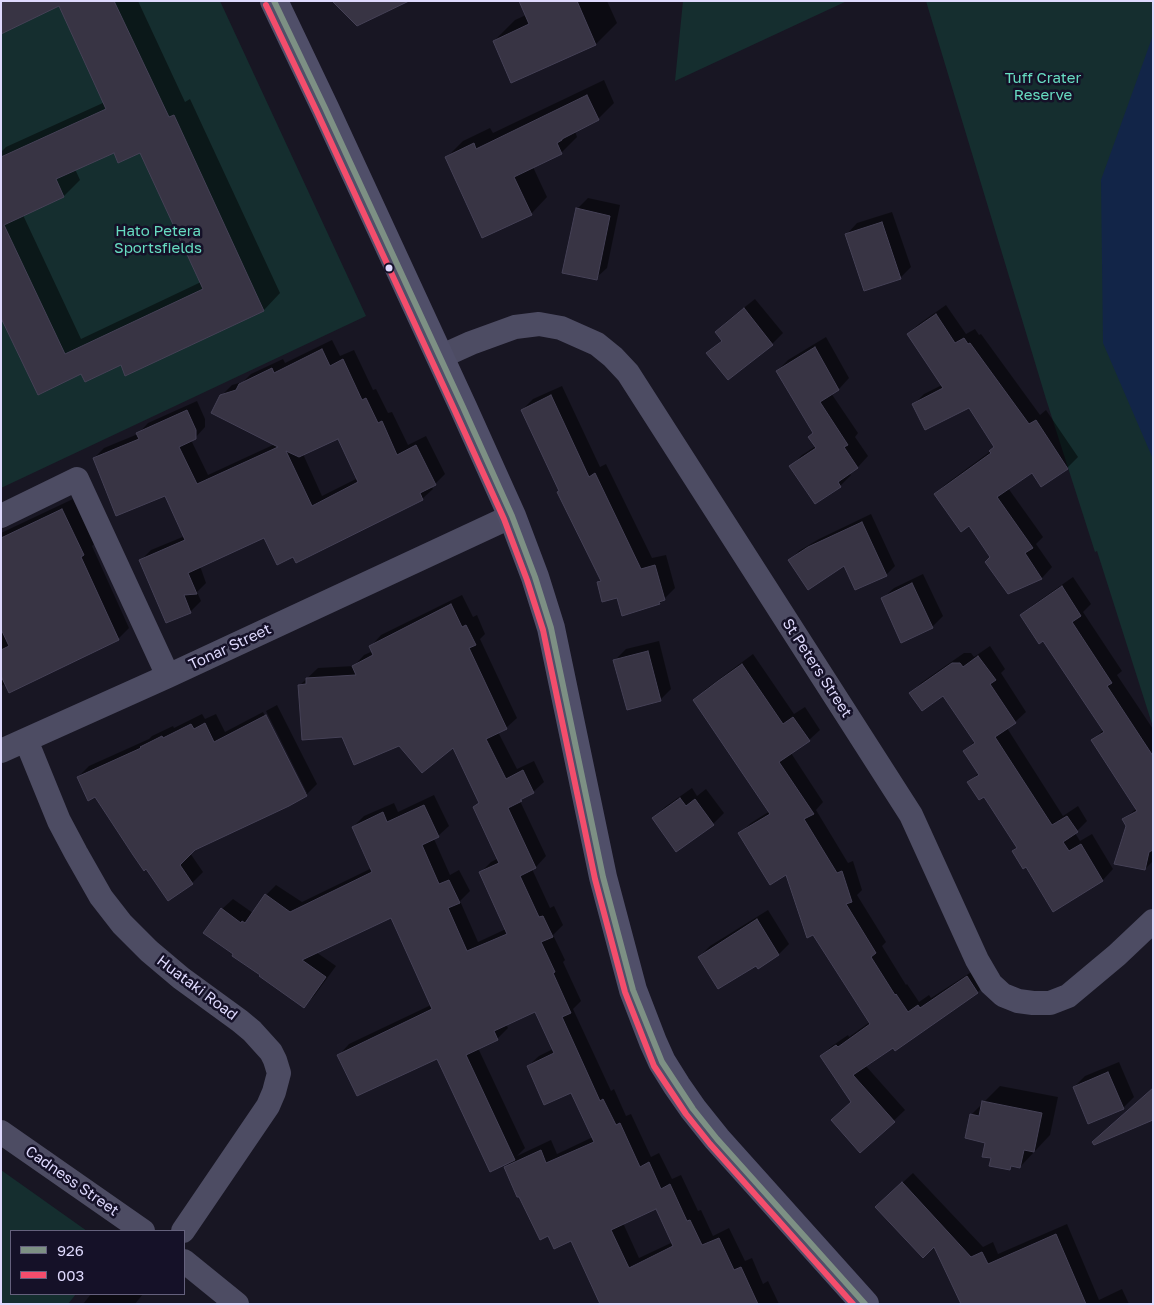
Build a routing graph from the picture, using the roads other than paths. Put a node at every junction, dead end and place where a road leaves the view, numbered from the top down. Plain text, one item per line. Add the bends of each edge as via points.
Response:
1 (274, 1) edge
2 (440, 357) junction
3 (1, 516) edge
4 (512, 516) junction
5 (168, 676) junction
6 (26, 740) junction
7 (1, 751) edge
8 (1153, 921) edge
9 (1, 1132) edge
10 (143, 1230) edge
11 (184, 1230) edge
12 (185, 1262) edge
13 (237, 1304) edge
14 (865, 1304) edge

1 - 2 main road
2 - 4 main road
2 - 8 street, St Peters Street via 515,327 539,324 560,328 597,344 628,373 911,815 977,960 991,984 1003,995 1033,1003 1050,1003 1068,996
3 - 5 street via 77,480
4 - 5 street, Tonar Street
4 - 14 main road via 536,577 551,628 603,877 633,990 653,1042 677,1086 717,1139
5 - 6 street, Tonar Street
6 - 7 street, Tonar Street
6 - 11 street, Huataki Road via 76,854 101,897 122,924 180,978 252,1031 275,1060 278,1073 268,1106
9 - 10 street, Cadness Street
12 - 13 street

